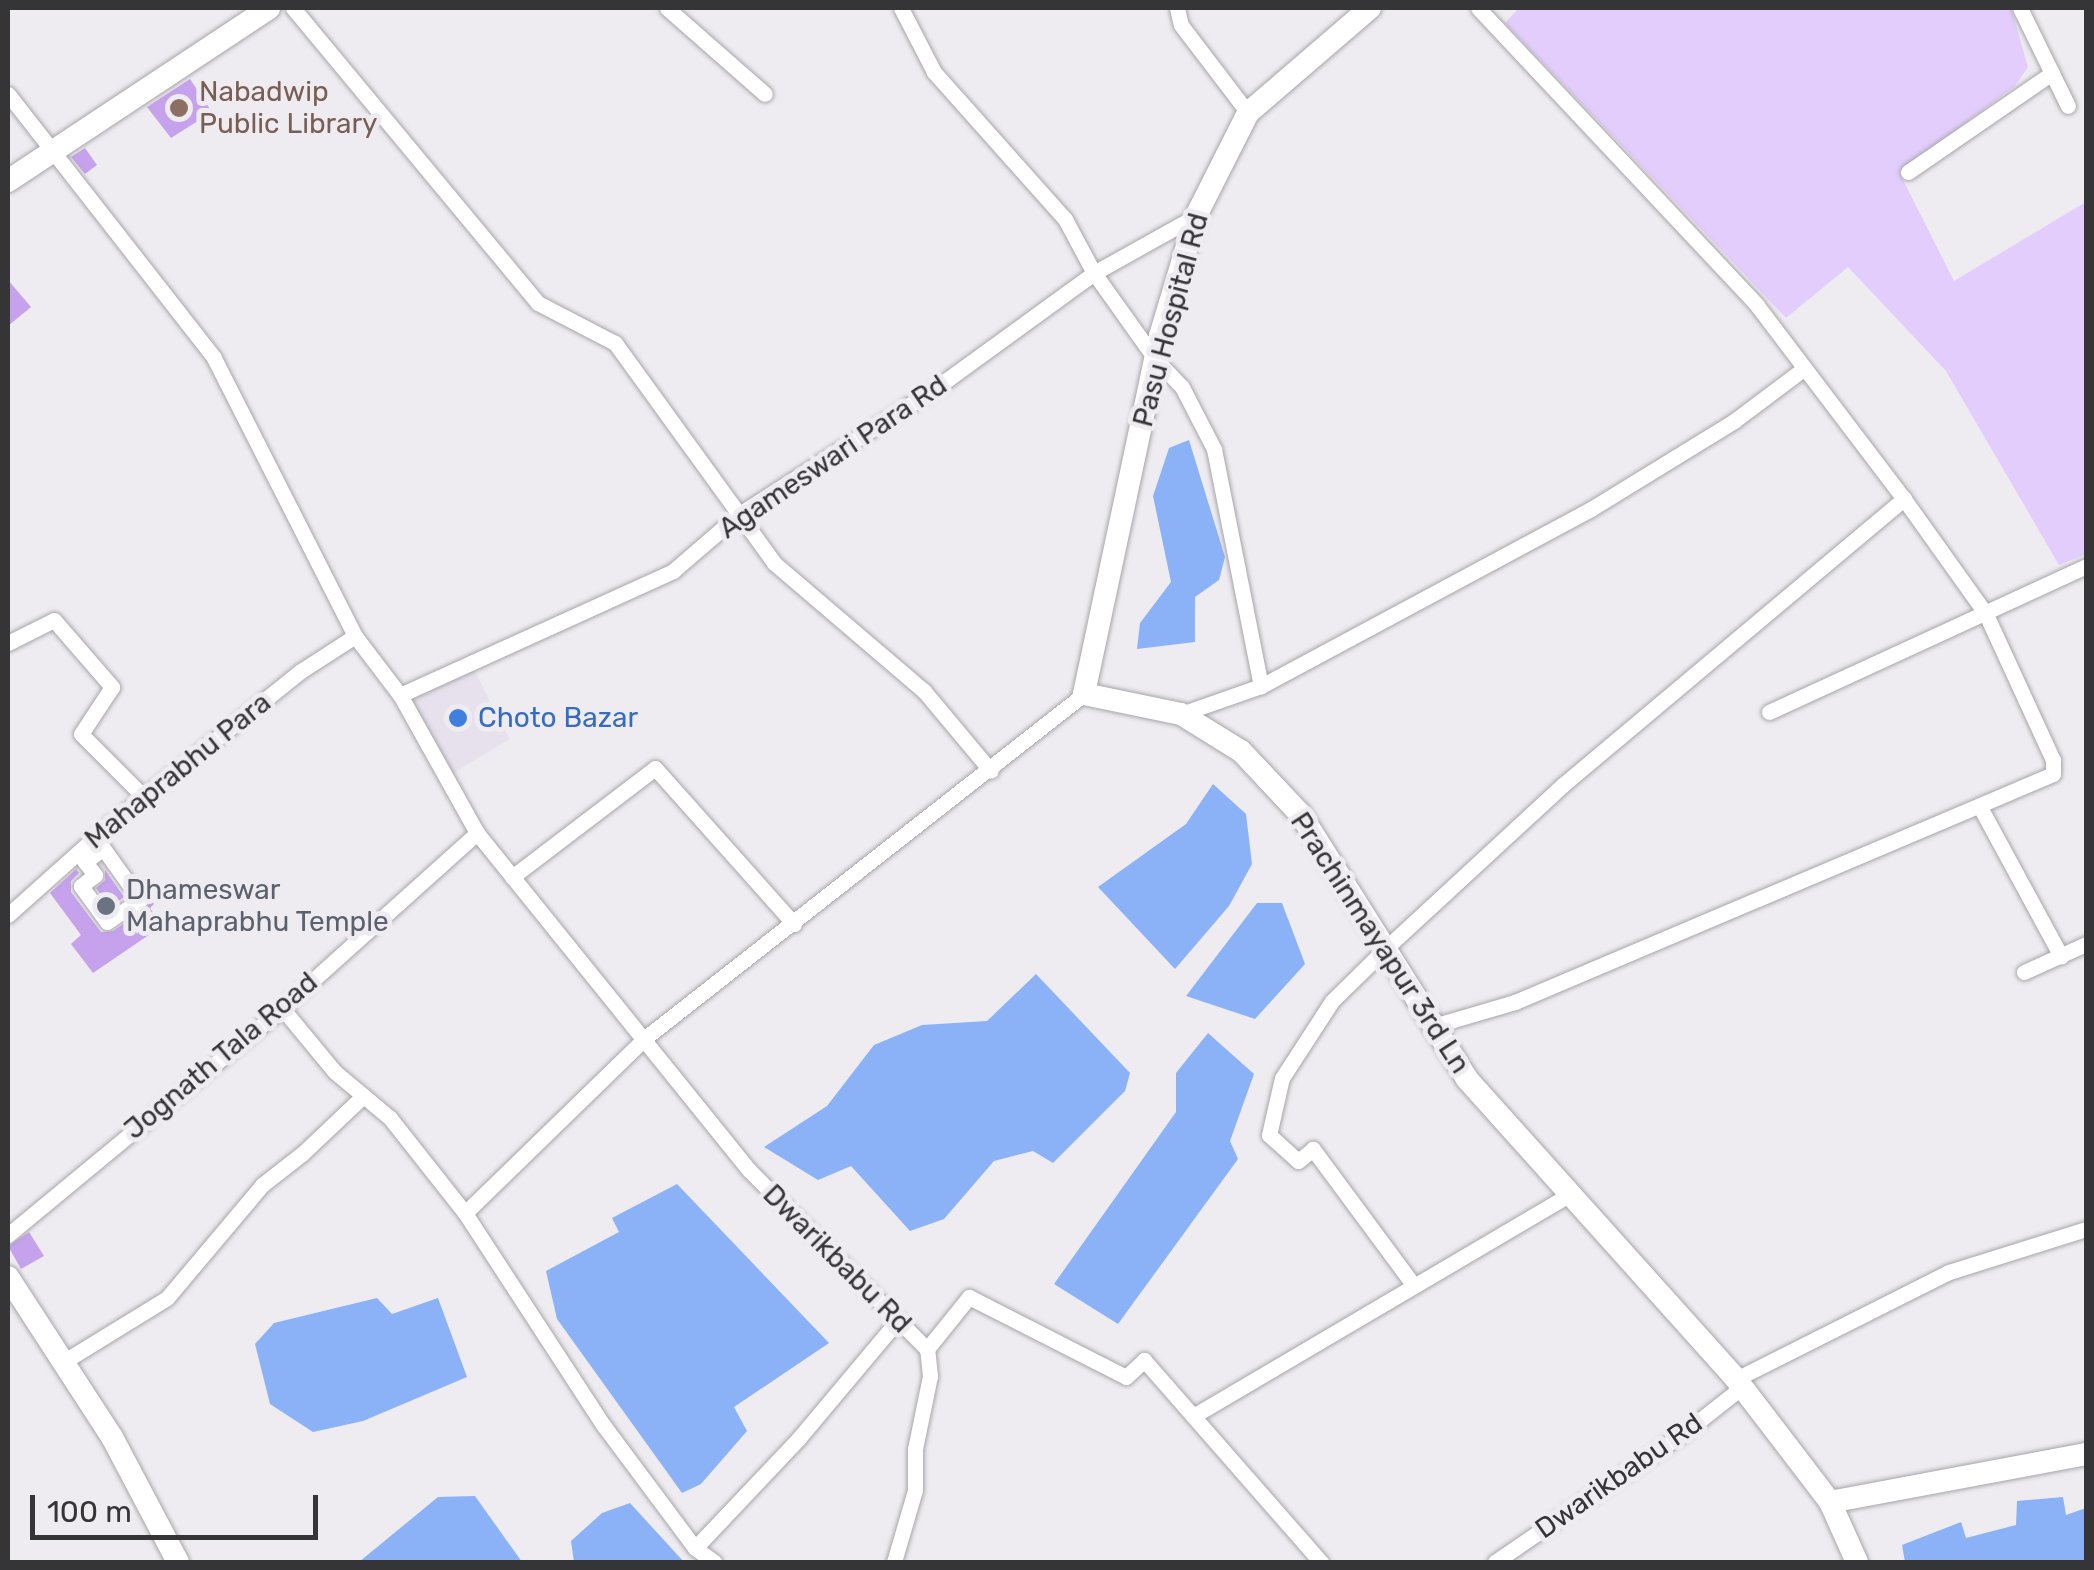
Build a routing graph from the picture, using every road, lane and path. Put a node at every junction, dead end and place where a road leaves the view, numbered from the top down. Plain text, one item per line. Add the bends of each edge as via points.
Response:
1 (267, 8) edge
2 (293, 8) edge
3 (666, 8) edge
4 (901, 8) edge
5 (1177, 8) edge
6 (1370, 8) edge
7 (1478, 8) edge
8 (2020, 8) edge
9 (2052, 73) junction
10 (8, 94) edge
11 (765, 94) dead end
12 (2068, 106) dead end
13 (1248, 113) junction
14 (50, 150) junction
15 (1908, 172) dead end
16 (8, 180) edge
17 (1196, 216) junction
18 (1094, 273) junction
19 (1156, 360) junction
20 (1802, 370) junction
21 (1904, 499) junction
22 (738, 514) junction
23 (2086, 566) edge
24 (1986, 614) junction
25 (355, 636) junction
26 (8, 643) edge
27 (1260, 686) junction
28 (1084, 694) junction
29 (400, 695) junction
30 (1768, 712) dead end
31 (1181, 714) junction
32 (991, 771) junction
33 (144, 797) junction
34 (1980, 807) junction
35 (476, 833) junction
36 (82, 858) junction
37 (512, 877) junction
38 (8, 915) edge
39 (794, 924) junction
40 (2086, 944) edge
41 (1385, 949) junction
42 (2061, 956) junction
43 (2024, 972) dead end
44 (282, 1008) junction
45 (1434, 1026) junction
46 (641, 1034) junction
47 (363, 1096) junction
48 (1570, 1194) junction
49 (465, 1214) junction
50 (2086, 1229) edge
51 (8, 1235) edge
52 (8, 1277) edge
53 (1412, 1283) junction
54 (898, 1320) junction
55 (927, 1349) junction
56 (63, 1362) junction
57 (1739, 1383) junction
58 (1195, 1415) junction
59 (2086, 1454) edge
60 (1830, 1502) junction
61 (695, 1548) junction
62 (178, 1562) edge
63 (714, 1562) edge
64 (894, 1562) edge
65 (1321, 1562) edge
66 (1495, 1562) edge
67 (1857, 1562) edge

1 - 14 main road
2 - 22 street via 538,303 615,343
3 - 11 street
4 - 18 street via 934,72 1065,219
5 - 13 street via 1181,25
6 - 13 main road, Pasu Hospital Rd
7 - 20 street via 1756,304
8 - 9 street
9 - 12 street
9 - 15 street
10 - 14 street, Dwarikbabu Rd
13 - 17 main road, Pasu Hospital Rd
14 - 16 main road
14 - 25 street, Dwarikbabu Rd via 214,358
17 - 18 street, Agameswari Para Rd
17 - 19 main road, Pasu Hospital Rd
18 - 19 street
18 - 22 street, Agameswari Para Rd via 933,390
19 - 27 street via 1182,387 1214,449
19 - 28 main road, Pasu Hospital Rd
20 - 21 street
20 - 27 street via 1592,509
21 - 24 street
21 - 41 street via 1564,784
22 - 29 street, Agameswari Para Rd via 674,571
22 - 32 street via 774,563 924,691
23 - 24 street
24 - 30 street
24 - 34 street via 2053,760 2053,774
25 - 29 street, Dwarikbabu Rd
25 - 33 street, Mahaprabhu Para
26 - 33 street via 54,620 112,686 81,734
27 - 31 street
28 - 31 main road, Prachinmayapur 3rd Ln
28 - 32 street
29 - 35 street, Dwarikbabu Rd
31 - 41 main road, Prachinmayapur 3rd Ln via 1241,751 1301,815
32 - 39 street
33 - 36 street, Mahaprabhu Para
34 - 42 street
34 - 45 street via 1514,1002
35 - 37 street, Dwarikbabu Rd
35 - 44 street, Jognath Tala Road
36 - 36 street via 95,874 81,886 108,922 140,900 103,848
36 - 38 street, Mahaprabhu Para
37 - 39 street via 655,768
37 - 46 street, Dwarikbabu Rd
39 - 46 street
40 - 42 street
41 - 45 main road, Prachinmayapur 3rd Ln
41 - 53 street via 1332,1001 1282,1078 1269,1136 1298,1161 1313,1149
42 - 43 street
44 - 47 street
44 - 51 street, Jognath Tala Road
45 - 48 main road, Prachinmayapur 3rd Ln via 1467,1079
46 - 49 street
46 - 54 street, Dwarikbabu Rd via 749,1170
47 - 49 street via 390,1118
47 - 56 street via 262,1185 167,1298
48 - 53 street
48 - 57 main road, Prachinmayapur 3rd Ln
49 - 61 street via 538,1332
50 - 57 street, Dwarikbabu Rd via 1950,1272
52 - 56 main road
53 - 58 street
54 - 55 street, Dwarikbabu Rd
54 - 61 street
55 - 58 street, Dwarikbabu Rd via 969,1297 1126,1377 1144,1360
55 - 64 street via 930,1376 915,1449 916,1490
56 - 62 main road via 112,1436
57 - 60 main road, Prachinmayapur 3rd Ln
57 - 66 street, Dwarikbabu Rd
58 - 65 street, Dwarikbabu Rd
59 - 60 main road
60 - 67 main road, Prachinmayapur 3rd Ln
61 - 63 street

